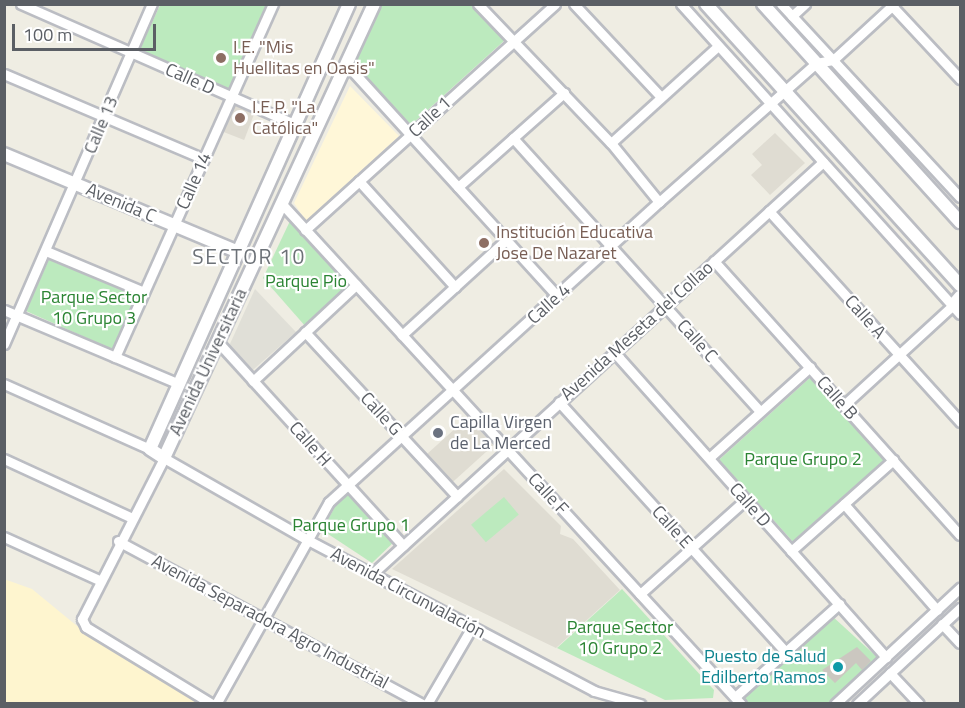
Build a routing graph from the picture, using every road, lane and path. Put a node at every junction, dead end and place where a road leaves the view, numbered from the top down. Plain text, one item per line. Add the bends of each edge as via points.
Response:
1 (21, 4) edge
2 (153, 4) edge
3 (273, 4) edge
4 (350, 4) edge
5 (374, 4) edge
6 (478, 4) edge
7 (555, 4) edge
8 (574, 4) edge
9 (681, 4) edge
10 (706, 4) edge
11 (763, 4) edge
12 (781, 4) edge
13 (805, 4) edge
14 (893, 5) edge
15 (792, 16) junction
16 (512, 41) junction
17 (718, 46) junction
18 (132, 53) junction
19 (832, 60) junction
20 (816, 63) junction
21 (347, 64) junction
22 (4, 74) edge
23 (960, 80) edge
24 (785, 91) junction
25 (564, 93) junction
26 (232, 97) junction
27 (661, 97) junction
28 (771, 104) junction
29 (103, 117) junction
30 (294, 124) junction
31 (410, 135) junction
32 (513, 138) junction
33 (611, 143) junction
34 (5, 156) edge
35 (204, 159) junction
36 (823, 162) junction
37 (359, 181) junction
38 (76, 184) junction
39 (458, 187) junction
40 (960, 197) edge
41 (659, 202) junction
42 (282, 204) junction
43 (769, 211) junction
44 (960, 222) edge
45 (174, 225) junction
46 (305, 230) junction
47 (506, 240) junction
48 (611, 247) junction
49 (46, 251) junction
50 (238, 252) junction
51 (714, 261) junction
52 (356, 285) junction
53 (960, 285) edge
54 (455, 287) junction
55 (144, 291) junction
56 (557, 296) junction
57 (958, 305) edge
58 (665, 306) junction
59 (4, 310) edge
60 (17, 315) junction
61 (305, 332) junction
62 (402, 335) junction
63 (218, 342) junction
64 (4, 344) edge
65 (614, 352) junction
66 (899, 354) junction
67 (115, 357) junction
68 (810, 367) junction
69 (253, 381) junction
70 (4, 384) edge
71 (179, 384) junction
72 (453, 391) junction
73 (559, 402) junction
74 (843, 405) junction
75 (760, 411) junction
76 (960, 422) edge
77 (402, 436) junction
78 (150, 449) junction
79 (507, 450) junction
80 (164, 458) junction
81 (709, 458) junction
82 (4, 459) edge
83 (893, 460) junction
84 (347, 484) junction
85 (457, 496) junction
86 (745, 500) junction
87 (844, 504) junction
88 (130, 517) junction
89 (960, 535) edge
90 (4, 537) edge
91 (306, 539) junction
92 (118, 541) junction
93 (403, 545) junction
94 (691, 548) junction
95 (791, 551) junction
96 (372, 574) junction
97 (99, 580) junction
98 (960, 588) edge
99 (640, 594) junction
100 (839, 604) junction
101 (960, 608) edge
102 (937, 610) junction
103 (263, 618) junction
104 (942, 624) junction
105 (472, 627) junction
106 (960, 644) edge
107 (786, 652) junction
108 (886, 657) junction
109 (890, 673) junction
110 (606, 699) edge
111 (738, 700) edge
112 (214, 704) edge
113 (422, 704) edge
114 (427, 704) edge
115 (640, 704) edge
116 (835, 704) edge
117 (857, 704) edge
118 (919, 704) edge

1 - 18 street, Calle D
2 - 18 street, Calle 13
3 - 26 street, Calle 14
4 - 30 street, Avenida Universitaria
5 - 21 street, Avenida Universitaria
6 - 16 street
7 - 16 street, Calle 1
8 - 27 street
9 - 17 street
10 - 24 street
11 - 20 street
12 - 15 street
13 - 15 street
14 - 19 street
14 - 23 street
15 - 19 street
16 - 25 street
16 - 31 street, Calle 1
17 - 27 street
17 - 28 street
18 - 26 street, Calle D
18 - 29 street, Calle 13
19 - 20 street
19 - 40 street
20 - 24 street, Calle 4
20 - 44 street
21 - 31 street
21 - 42 street, Avenida Universitaria
22 - 29 street
24 - 28 street, Calle 4
24 - 53 street
25 - 32 street
25 - 33 street
26 - 30 street, Calle D
26 - 35 street, Calle 14
27 - 33 street
28 - 36 street
28 - 41 street, Calle 4
29 - 35 street
29 - 38 street, Calle 13
30 - 50 street, Avenida Universitaria
31 - 37 street, Calle 1
31 - 39 street
32 - 39 street
32 - 48 street, Calle C
33 - 41 street
34 - 38 street, Avenida C
35 - 45 street, Calle 14
36 - 43 street, Avenida Meseta del Collao
36 - 57 street
37 - 46 street, Calle 1
37 - 54 street
38 - 45 street, Avenida C
38 - 49 street, Calle 13
39 - 47 street
41 - 48 street, Calle 4
42 - 46 street, Calle F
42 - 63 street, Avenida Universitaria
43 - 51 street, Avenida Meseta del Collao
43 - 66 street, Calle A
45 - 50 street, Avenida C
45 - 55 street, Calle 14
46 - 52 street, Calle F
47 - 54 street
47 - 56 street
48 - 56 street, Calle 4
48 - 58 street, Calle C
49 - 55 street
49 - 60 street, Calle 13
50 - 71 street, Avenida Universitaria
51 - 58 street, Avenida Meseta del Collao
51 - 68 street, Calle B
52 - 61 street
52 - 62 street, Calle F
54 - 62 street
55 - 67 street, Calle 14
56 - 72 street, Calle 4
57 - 66 street
58 - 65 street, Avenida Meseta del Collao
58 - 75 street, Calle C
59 - 60 street
60 - 64 street, Calle 13
60 - 67 street
61 - 69 street
61 - 77 street, Calle G
62 - 72 street, Calle F
63 - 69 street, Calle H
63 - 80 street, Avenida Universitaria
65 - 73 street, Avenida Meseta del Collao
65 - 81 street, Calle D
66 - 74 street
66 - 76 street, Calle A
67 - 71 street
68 - 74 street, Calle B
68 - 75 street
69 - 84 street, Calle H
70 - 78 street
71 - 78 street, Avenida Universitaria
72 - 77 street, Calle 4
72 - 79 street, Calle F
73 - 79 street, Avenida Meseta del Collao
73 - 94 street, Calle E
74 - 83 street, Calle B
75 - 81 street
77 - 84 street, Calle 4
77 - 85 street, Calle G
78 - 80 street, Avenida Circunvalación
79 - 85 street, Avenida Meseta del Collao
79 - 99 street, Calle F
80 - 88 street, Avenida Universitaria
80 - 91 street, Avenida Circunvalación
81 - 86 street, Calle D
82 - 88 street
83 - 87 street
83 - 89 street, Calle B
84 - 91 street, Calle 4
84 - 93 street, Calle H
85 - 93 street, Avenida Meseta del Collao
86 - 94 street
86 - 95 street, Calle D
87 - 95 street
87 - 102 street
88 - 92 street, Avenida Universitaria
90 - 97 street
91 - 96 street, Avenida Circunvalación
91 - 103 street, Calle 4
92 - 97 street, Avenida Universitaria
92 - 103 street, Avenida Separadora Agro Industrial
93 - 96 street, Avenida Meseta del Collao
94 - 99 street
94 - 107 street, Calle E
95 - 100 street, Calle D
96 - 105 street, Avenida Circunvalación
97 - 112 street, Avenida Universitaria via 82,619 86,627
98 - 102 street
99 - 111 street, Calle F
100 - 107 street
100 - 108 street, Calle D
101 - 104 street
102 - 108 street
103 - 112 street, Calle 4
103 - 113 street, Avenida Separadora Agro Industrial
104 - 106 street
104 - 109 street
105 - 110 street, Avenida Circunvalación
105 - 114 street
107 - 111 street
108 - 116 street
109 - 117 street
109 - 118 street
110 - 115 street, Avenida Circunvalación

